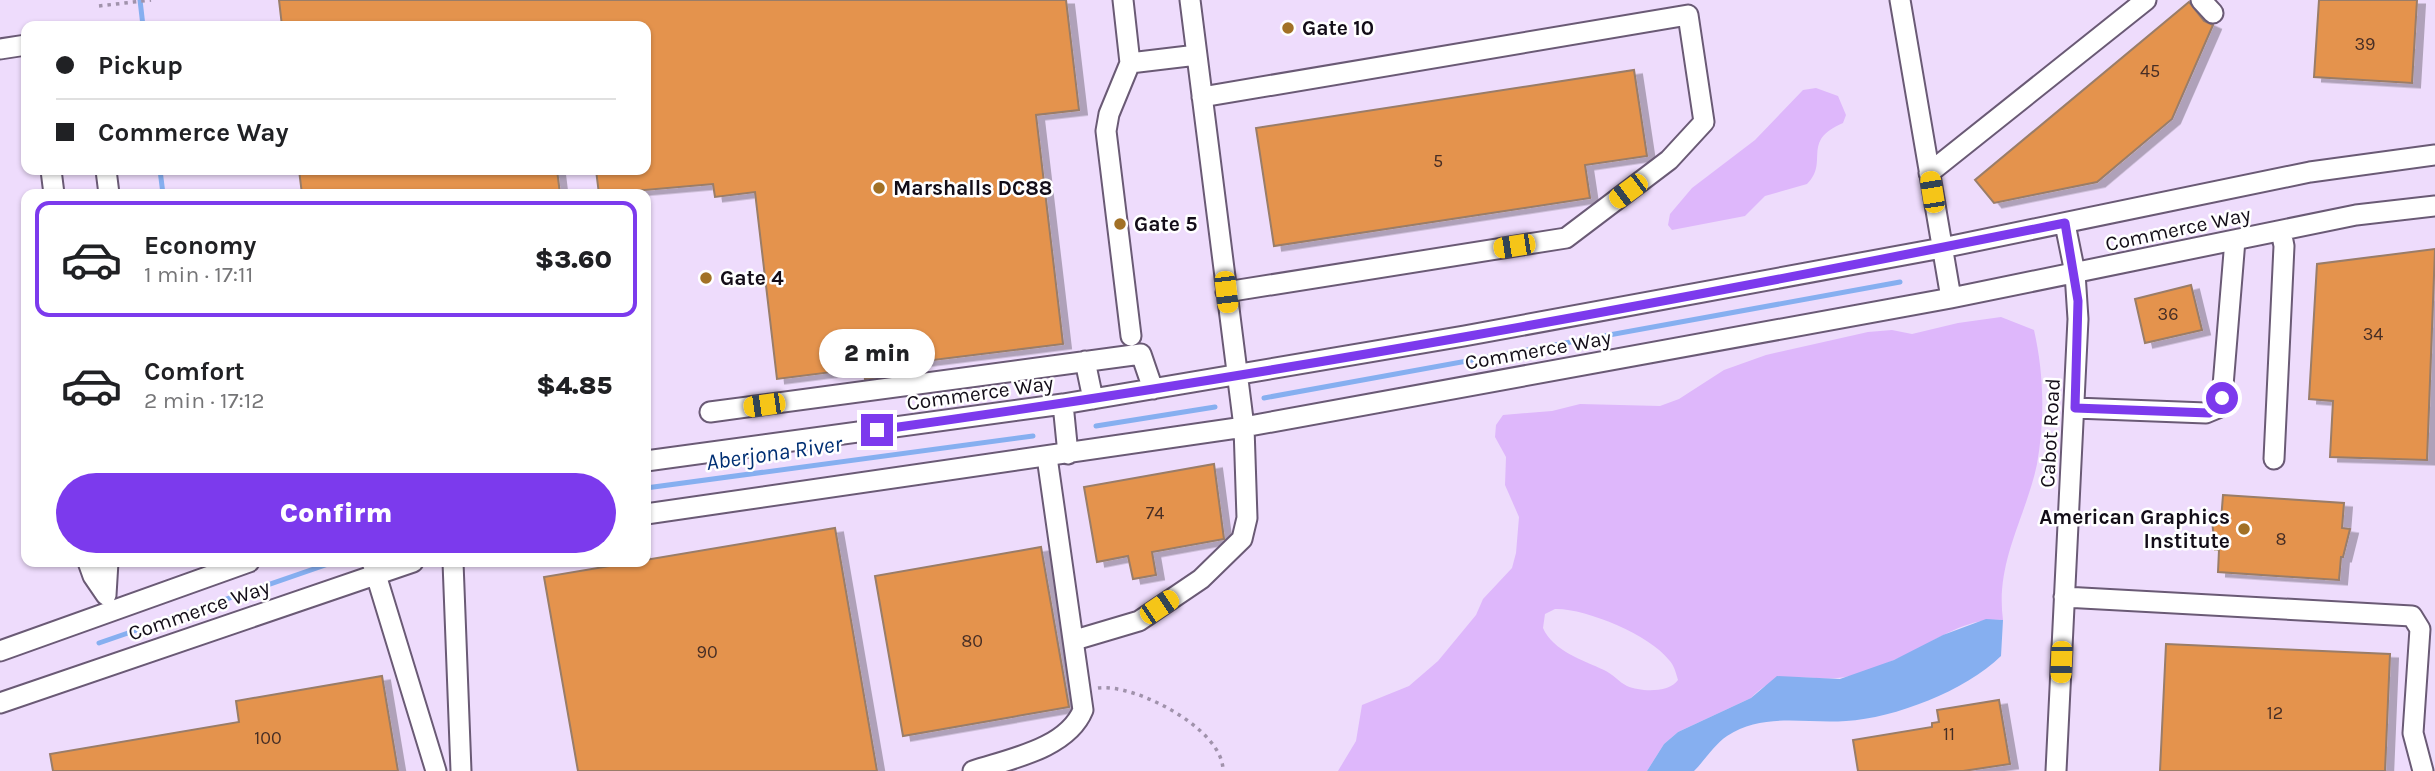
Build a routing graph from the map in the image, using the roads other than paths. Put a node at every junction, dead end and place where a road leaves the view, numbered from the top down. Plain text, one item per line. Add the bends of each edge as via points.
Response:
1 (1123, 0) edge
2 (1190, 0) edge
3 (1900, 0) edge
4 (2146, 0) edge
5 (21, 46) edge
6 (0, 49) edge
7 (1197, 55) junction
8 (1130, 63) junction
9 (1202, 97) junction
10 (2435, 155) edge
11 (1929, 173) junction
12 (2435, 206) edge
13 (2065, 223) junction
14 (2281, 231) junction
15 (2235, 240) junction
16 (1942, 248) junction
17 (2075, 273) junction
18 (1226, 292) junction
19 (1951, 298) junction
20 (1131, 336) dead end
21 (1085, 361) junction
22 (1236, 375) junction
23 (1153, 389) junction
24 (1093, 399) junction
25 (1063, 404) junction
26 (2075, 408) junction
27 (710, 412) dead end
28 (1244, 427) junction
29 (1068, 454) junction
30 (1047, 457) junction
31 (2274, 459) dead end
32 (651, 460) edge
33 (651, 513) edge
34 (90, 567) edge
35 (108, 567) edge
36 (235, 567) edge
37 (453, 567) edge
38 (373, 568) edge
39 (2064, 597) junction
40 (1075, 640) junction
41 (0, 651) edge
42 (0, 703) edge
43 (436, 771) edge
44 (461, 771) edge
45 (974, 771) edge
46 (2056, 771) edge
47 (2423, 771) edge

1 - 8 street
2 - 7 street
3 - 11 street
4 - 11 street
5 - 6 street
7 - 8 street
7 - 9 street
8 - 20 street via 1106,131
9 - 18 street
9 - 18 street via 1688,15 1704,122 1669,160 1566,238
10 - 13 street, Commerce Way via 2309,172
11 - 16 street
12 - 14 street, Commerce Way via 2356,215
13 - 16 street, Commerce Way
13 - 17 street, Cabot Road
14 - 15 street, Commerce Way
14 - 31 street
15 - 17 street, Commerce Way
15 - 26 street via 2218,408 2206,413
16 - 19 street
16 - 22 street, Commerce Way
17 - 19 street, Commerce Way
17 - 26 street, Cabot Road
18 - 22 street
19 - 28 street, Commerce Way
21 - 23 street via 1141,354
21 - 24 street
21 - 27 street
22 - 23 street, Commerce Way
22 - 28 street
23 - 24 street, Commerce Way
24 - 25 street, Commerce Way
25 - 29 street
25 - 32 street, Commerce Way
26 - 39 street, Cabot Road
28 - 29 street, Commerce Way
28 - 40 street via 1247,518 1242,539 1201,579 1139,621
29 - 30 street, Commerce Way
30 - 33 street, Commerce Way
30 - 40 street
34 - 35 street via 106,595
36 - 41 street, Commerce Way
37 - 44 street
38 - 42 street, Commerce Way
38 - 43 street
39 - 46 street, Cabot Road
39 - 47 street via 2412,616 2420,626 2413,733
40 - 45 street via 1084,702 1080,717 1035,750

